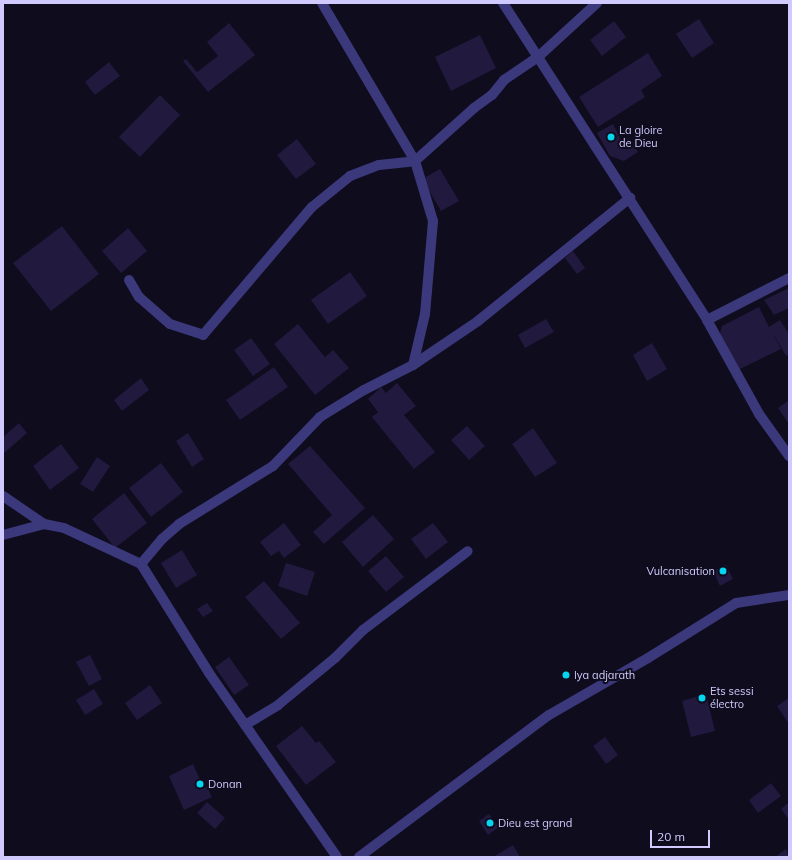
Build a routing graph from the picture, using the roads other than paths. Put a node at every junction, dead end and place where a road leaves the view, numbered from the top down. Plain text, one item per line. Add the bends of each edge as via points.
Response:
1 (322, 3) edge
2 (503, 3) edge
3 (597, 3) edge
4 (538, 57) junction
5 (415, 161) junction
6 (630, 198) junction
7 (789, 278) edge
8 (129, 280) dead end
9 (707, 320) junction
10 (413, 364) junction
11 (789, 456) edge
12 (3, 496) edge
13 (44, 524) junction
14 (3, 536) edge
15 (468, 551) dead end
16 (141, 564) junction
17 (789, 595) edge
18 (245, 725) junction
19 (337, 857) edge
20 (359, 857) edge

1 - 5 street
2 - 4 street
3 - 4 street
4 - 5 street via 504,80 492,95
4 - 6 street
5 - 8 street via 379,166 350,176 312,207 203,335 170,324 139,297
5 - 10 street via 433,222 425,314
6 - 9 street
6 - 10 street via 478,321
7 - 9 street
9 - 11 street via 759,414
10 - 16 street via 320,417 273,466 179,524
12 - 13 street
13 - 14 street
13 - 16 street via 64,528
15 - 18 street via 364,630 335,658 278,705
16 - 18 street
17 - 20 street via 736,602 648,658 549,715
18 - 19 street

